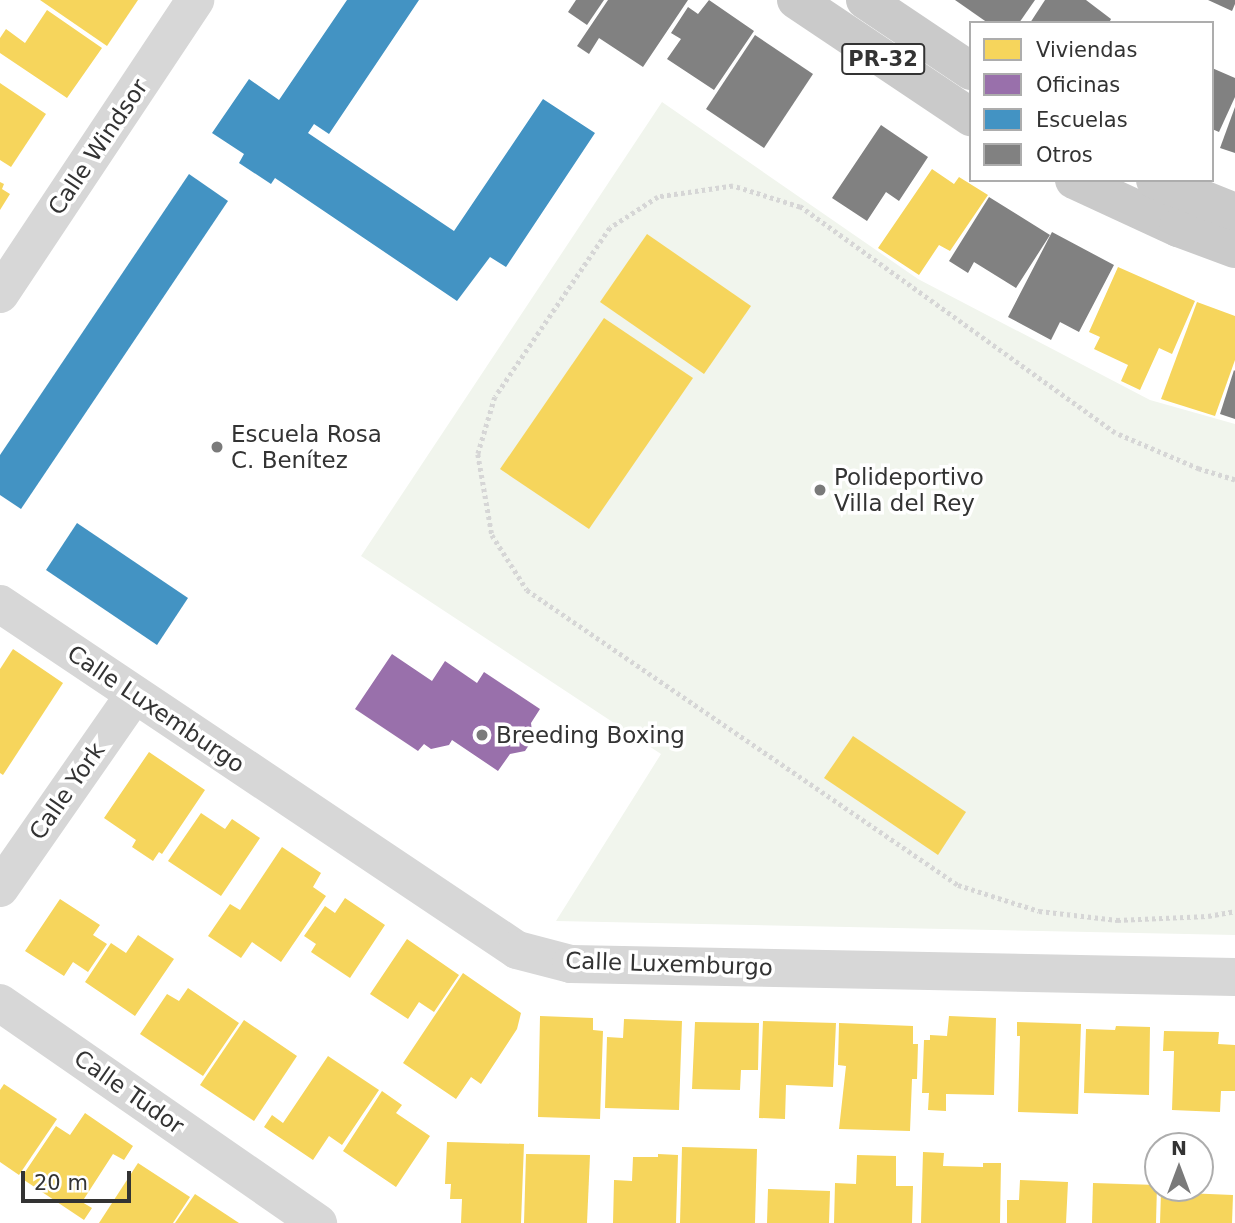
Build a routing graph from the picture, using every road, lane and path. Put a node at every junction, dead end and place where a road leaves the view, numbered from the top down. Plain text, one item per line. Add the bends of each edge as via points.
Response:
1 (195, 0) edge
2 (796, 0) edge
3 (865, 0) edge
4 (969, 70) edge
5 (969, 116) edge
6 (1078, 182) edge
7 (1160, 182) edge
8 (1235, 212) edge
9 (1235, 249) edge
10 (0, 294) edge
11 (1235, 480) edge
12 (0, 604) edge
13 (134, 695) junction
14 (0, 888) edge
15 (1235, 911) edge
16 (1235, 977) edge
17 (5, 1006) edge
18 (318, 1223) edge

1 - 10 street, Calle Windsor
2 - 5 main road, PR-32
3 - 4 main road, PR-32
6 - 9 main road
7 - 8 main road
11 - 15 path via 1115,433 800,207 733,186 659,197 610,228 495,397 478,454 492,535 527,590 958,885 1039,911 1117,920
12 - 13 street, Calle Luxemburgo
13 - 14 street, Calle York
13 - 16 street, Calle Luxemburgo via 517,950 571,964
17 - 18 street, Calle Tudor

